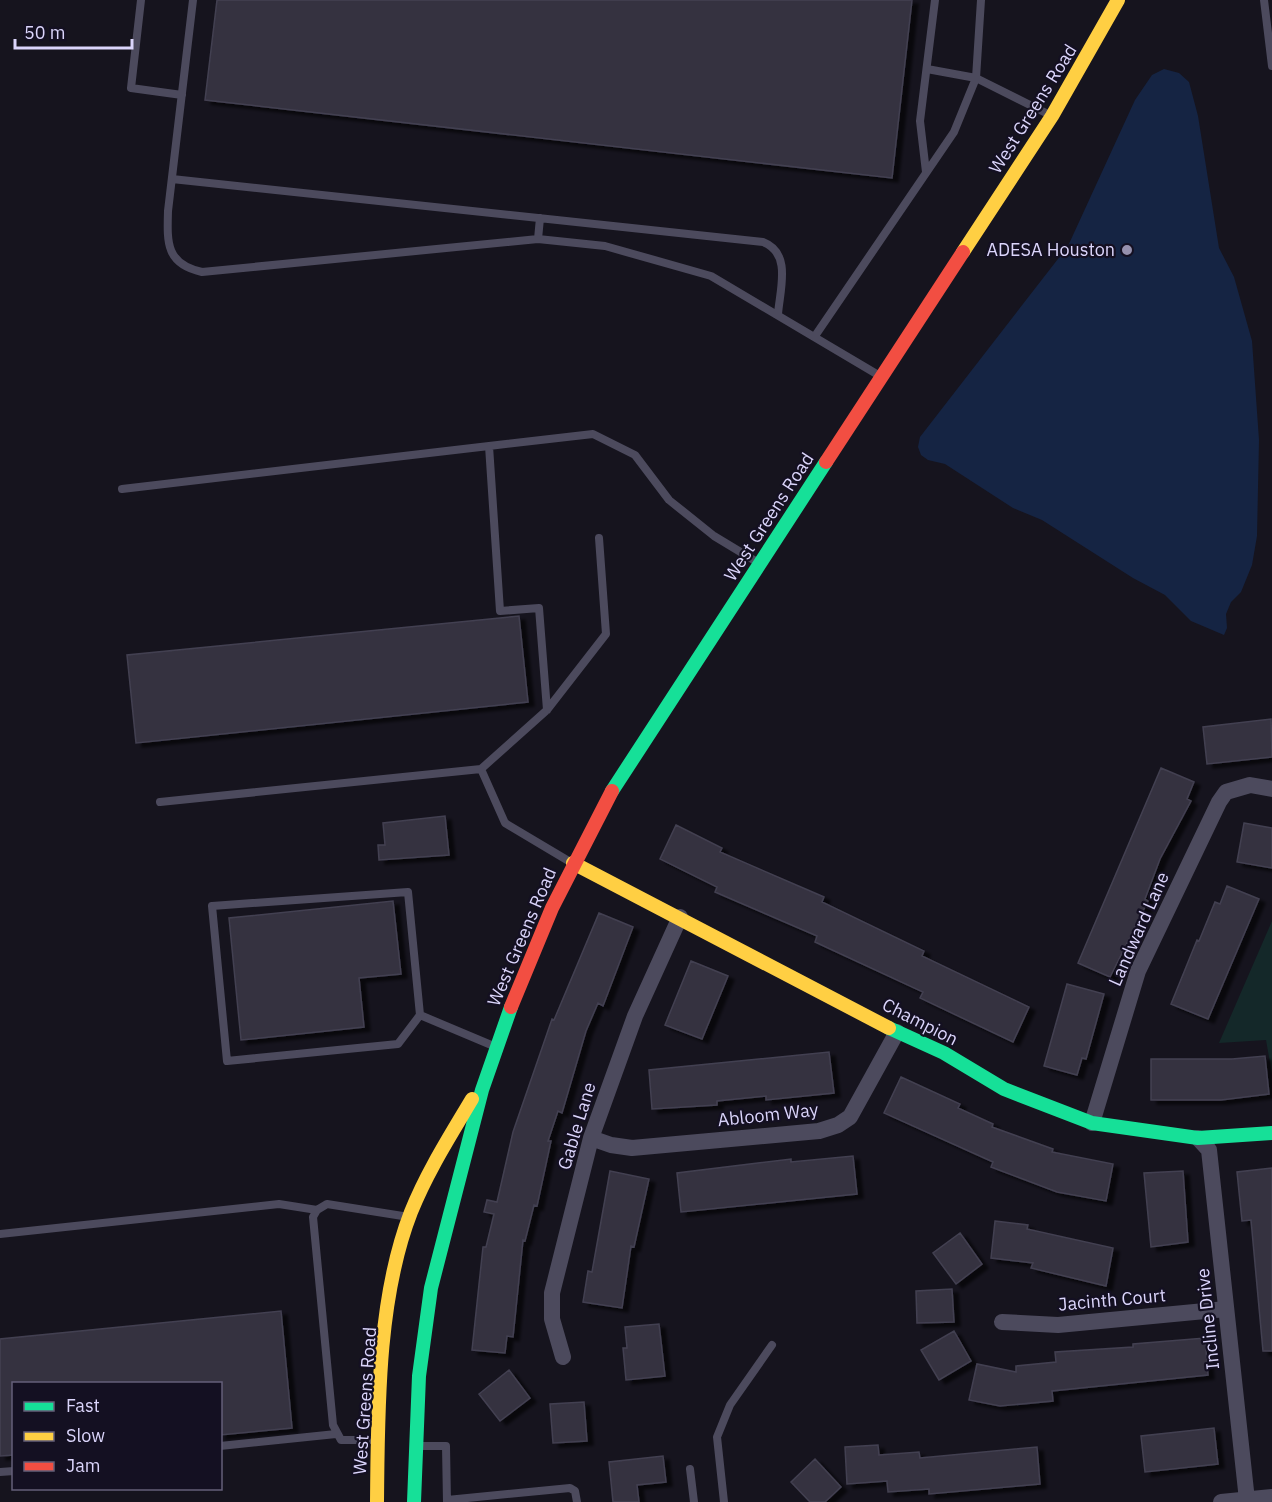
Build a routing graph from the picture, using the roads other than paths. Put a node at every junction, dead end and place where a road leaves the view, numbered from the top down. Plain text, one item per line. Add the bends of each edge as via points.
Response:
1 (141, 0) edge
2 (193, 0) edge
3 (935, 0) edge
4 (981, 0) edge
5 (1118, 0) edge
6 (1264, 0) edge
7 (1272, 66) edge
8 (927, 69) junction
9 (976, 78) junction
10 (182, 95) junction
11 (1052, 116) junction
12 (926, 172) junction
13 (172, 179) junction
14 (540, 218) junction
15 (537, 239) junction
16 (778, 314) junction
17 (815, 336) junction
18 (882, 378) junction
19 (489, 446) junction
20 (122, 489) dead end
21 (599, 538) dead end
22 (759, 564) junction
23 (547, 710) junction
24 (480, 769) junction
25 (1272, 789) edge
26 (160, 802) dead end
27 (573, 863) junction
28 (680, 916) junction
29 (420, 1015) junction
30 (897, 1032) junction
31 (496, 1047) junction
32 (487, 1072) junction
33 (1092, 1123) junction
34 (1272, 1133) edge
35 (591, 1138) junction
36 (1198, 1138) junction
37 (317, 1210) junction
38 (410, 1218) junction
39 (0, 1234) edge
40 (1226, 1309) junction
41 (1002, 1323) dead end
42 (772, 1345) dead end
43 (563, 1357) dead end
44 (336, 1434) junction
45 (377, 1440) junction
46 (405, 1444) junction
47 (222, 1446) edge
48 (690, 1469) dead end
49 (1272, 1497) edge
50 (1247, 1500) junction
51 (447, 1501) edge
52 (377, 1502) edge
53 (414, 1502) edge
54 (577, 1502) edge
55 (688, 1502) edge
56 (694, 1502) edge
57 (724, 1502) edge
58 (1221, 1502) edge

1 - 10 lane via 131,88
2 - 10 lane
3 - 8 lane
4 - 9 lane
5 - 11 main road, West Greens Road
6 - 7 lane
8 - 9 lane
8 - 12 lane via 920,121
9 - 11 lane
9 - 12 lane via 954,132
10 - 13 lane
11 - 18 main road, West Greens Road
12 - 17 lane
13 - 14 lane
13 - 15 lane via 167,242 174,258 185,268 201,272
14 - 15 lane
14 - 16 lane via 774,246 782,267
15 - 16 lane via 605,246 711,276
16 - 17 lane
17 - 18 lane
18 - 22 main road, West Greens Road
19 - 20 lane
19 - 22 lane via 593,434 635,455 669,500 714,536
19 - 23 lane via 500,611 539,608
21 - 23 lane via 606,634
22 - 27 main road, West Greens Road via 634,754
23 - 24 lane
24 - 26 lane
24 - 27 lane via 505,823
25 - 33 street, Landward Lane via 1250,785 1226,792 1138,971
27 - 28 main road, Champion
27 - 31 main road, West Greens Road
28 - 30 main road, Champion
28 - 35 street, Gable Lane via 635,1016
29 - 29 lane via 408,892 212,906 227,1061 398,1044
29 - 31 lane
30 - 33 main road, Champion via 944,1053 1004,1089
30 - 35 street, Abloom Way via 850,1117 838,1125 819,1131 632,1148
31 - 32 main road, West Greens Road
32 - 38 main road, West Greens Road via 435,1163
32 - 46 main road, West Greens Road via 435,1274
33 - 36 main road, Champion
34 - 36 main road, Champion
35 - 43 street, Gable Lane via 552,1293 552,1319
36 - 40 street, Incline Drive via 1209,1150
37 - 38 lane via 327,1204 339,1205
37 - 39 lane via 279,1204
37 - 44 lane via 313,1217
38 - 45 main road, West Greens Road via 386,1329
40 - 41 street, Jacinth Court via 1058,1325
40 - 50 street, Incline Drive
42 - 57 lane via 730,1405 717,1437
44 - 45 lane via 341,1440
44 - 47 lane
45 - 46 main road
45 - 52 main road, West Greens Road
46 - 51 lane via 446,1446
46 - 53 main road, West Greens Road
48 - 56 lane
49 - 50 street
50 - 58 street
51 - 54 lane via 570,1488 575,1491
55 - 56 lane

